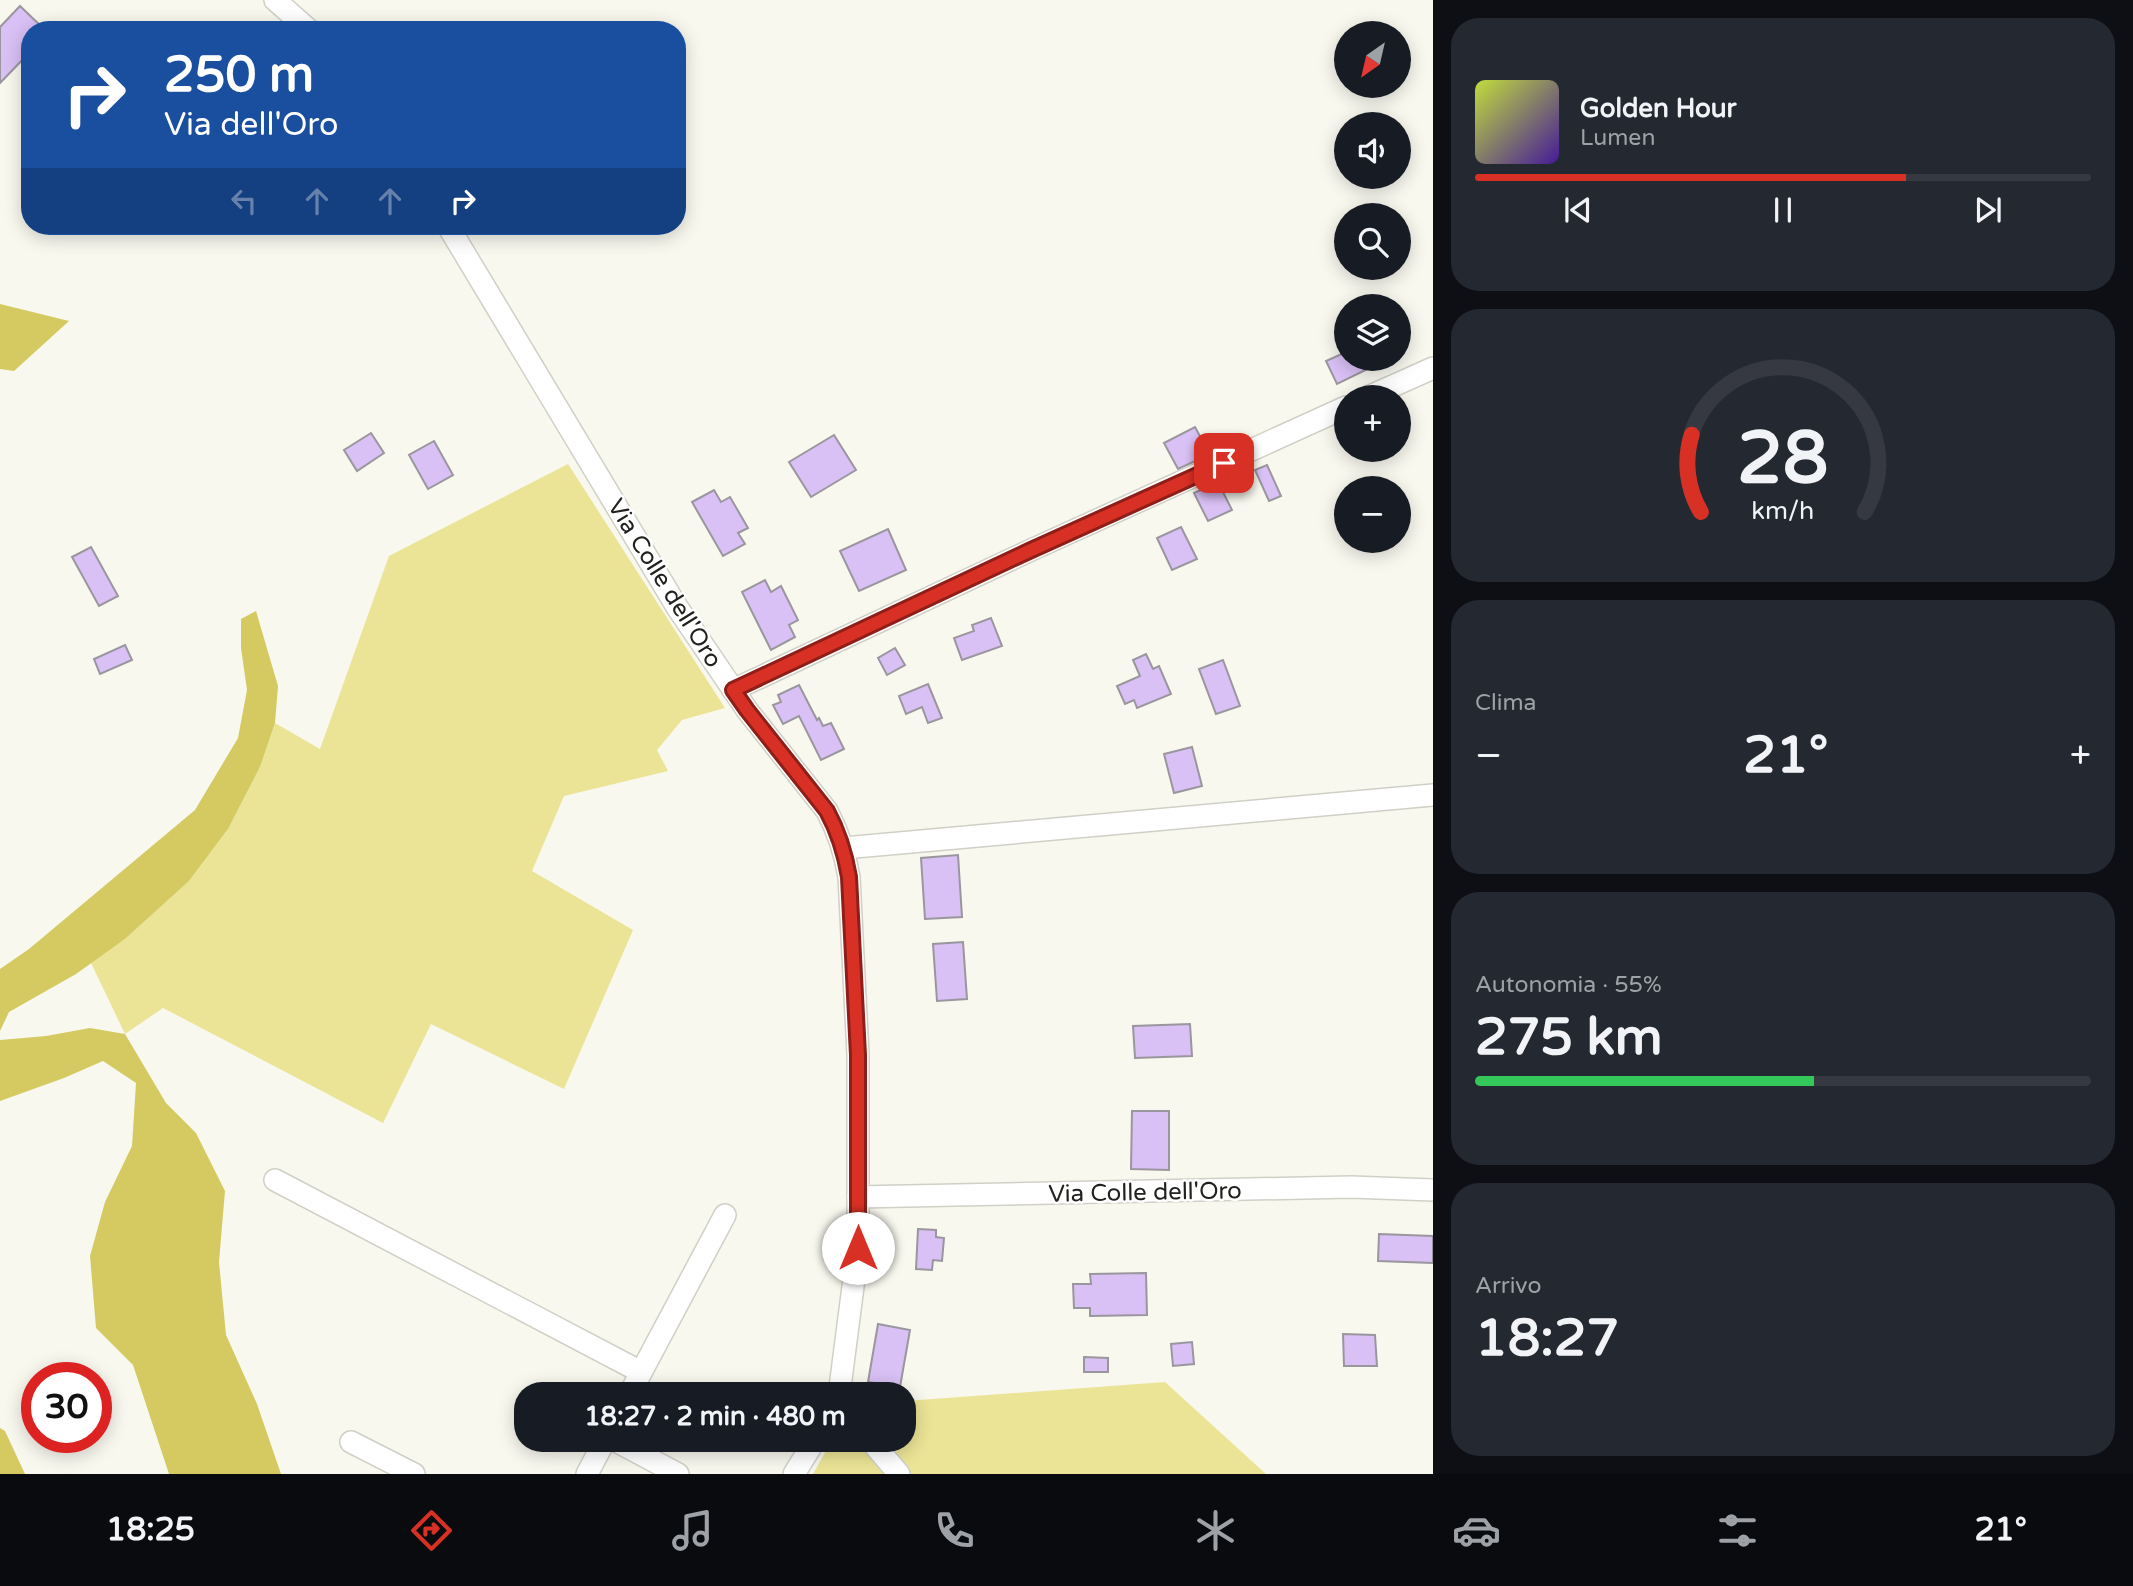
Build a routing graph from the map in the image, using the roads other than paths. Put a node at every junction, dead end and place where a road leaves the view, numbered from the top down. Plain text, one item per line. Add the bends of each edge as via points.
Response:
1 (275, 0) edge
2 (299, 21) edge
3 (453, 235) edge
4 (1433, 368) edge
5 (1395, 385) edge
6 (1334, 412) edge
7 (733, 690) junction
8 (1433, 795) edge
9 (844, 848) junction
10 (275, 1180) dead end
11 (1433, 1190) edge
12 (858, 1197) junction
13 (725, 1216) dead end
14 (641, 1372) junction
15 (636, 1382) edge
16 (841, 1382) edge
17 (351, 1442) dead end
18 (599, 1452) edge
19 (637, 1452) edge
20 (808, 1452) edge
21 (880, 1452) edge
22 (414, 1474) edge
23 (587, 1474) edge
24 (678, 1474) edge
25 (794, 1474) edge
26 (899, 1474) edge

1 - 2 street
3 - 7 street, Via Colle dell'Oro via 677,607
4 - 5 street
6 - 7 street
7 - 9 street, Via Colle dell'Oro via 827,811
8 - 9 street
9 - 12 street, Via Colle dell'Oro via 857,1042
10 - 14 street
11 - 12 street, Via Colle dell'Oro
12 - 16 street, Via Colle dell'Oro via 858,1248
13 - 14 street
14 - 15 street
17 - 22 street
18 - 23 street
19 - 24 street
20 - 25 street
21 - 26 street

